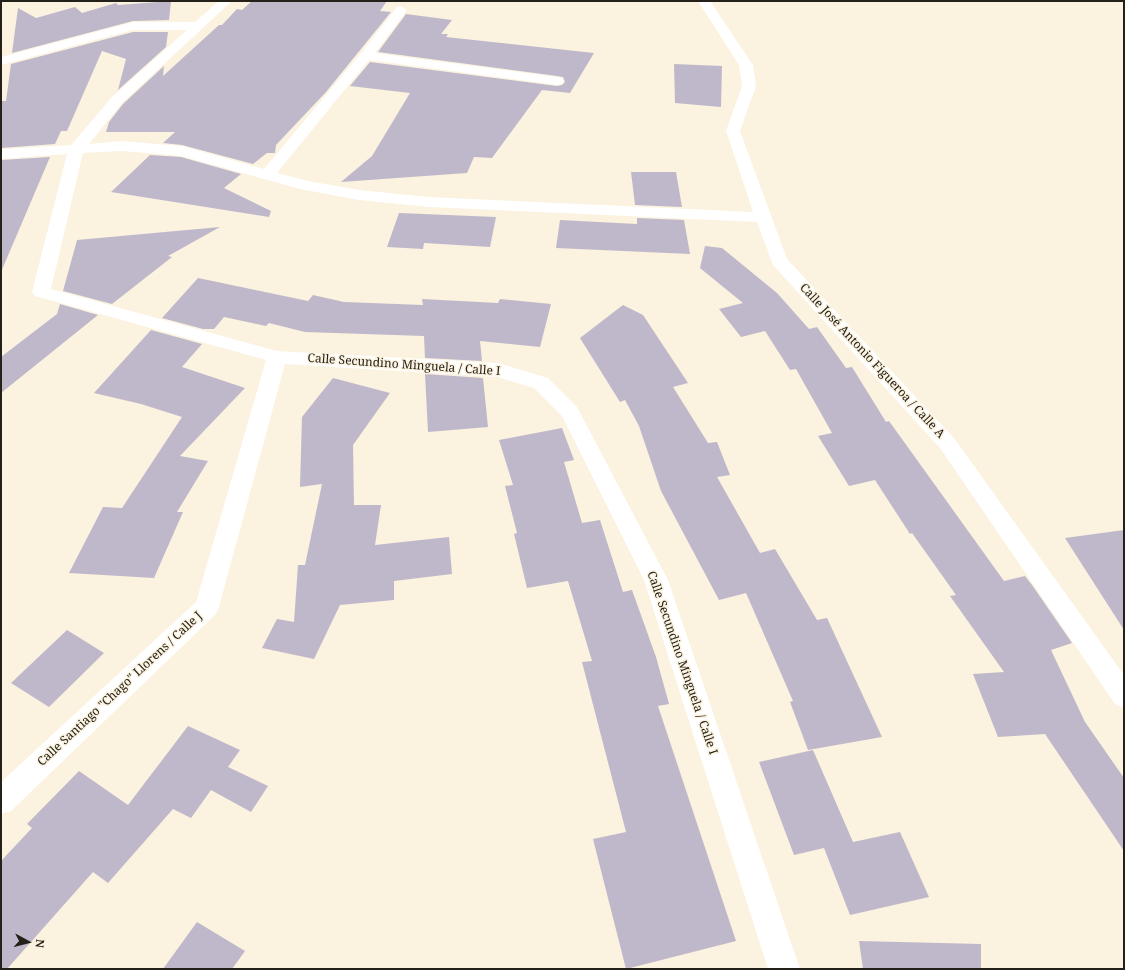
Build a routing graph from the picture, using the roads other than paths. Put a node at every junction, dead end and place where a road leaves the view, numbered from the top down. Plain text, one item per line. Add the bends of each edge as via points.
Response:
1 (226, 1) edge
2 (704, 1) edge
3 (401, 10) dead end
4 (197, 26) junction
5 (366, 56) junction
6 (1, 61) edge
7 (557, 81) dead end
8 (76, 149) junction
9 (1, 154) edge
10 (268, 174) junction
11 (762, 217) junction
12 (277, 357) junction
13 (1124, 696) edge
14 (1, 801) edge
15 (784, 969) edge

1 - 4 street, Calle Secundino Minguela / Calle I
2 - 11 street, Calle José Antonio Figueroa / Calle A via 746,65 749,86 733,131
3 - 5 street
4 - 6 street via 133,26
4 - 8 street, Calle Secundino Minguela / Calle I via 117,100
5 - 7 street
5 - 10 street
8 - 9 street
8 - 10 street via 122,146 182,151
8 - 12 street, Calle Secundino Minguela / Calle I via 41,292
10 - 11 street via 306,186 359,195 429,202
11 - 13 street, Calle José Antonio Figueroa / Calle A via 779,261 947,443
12 - 14 street, Calle Santiago "Chago" Llorens / Calle J via 207,607
12 - 15 street, Calle Secundino Minguela / Calle I via 498,370 541,383 570,412 656,580

